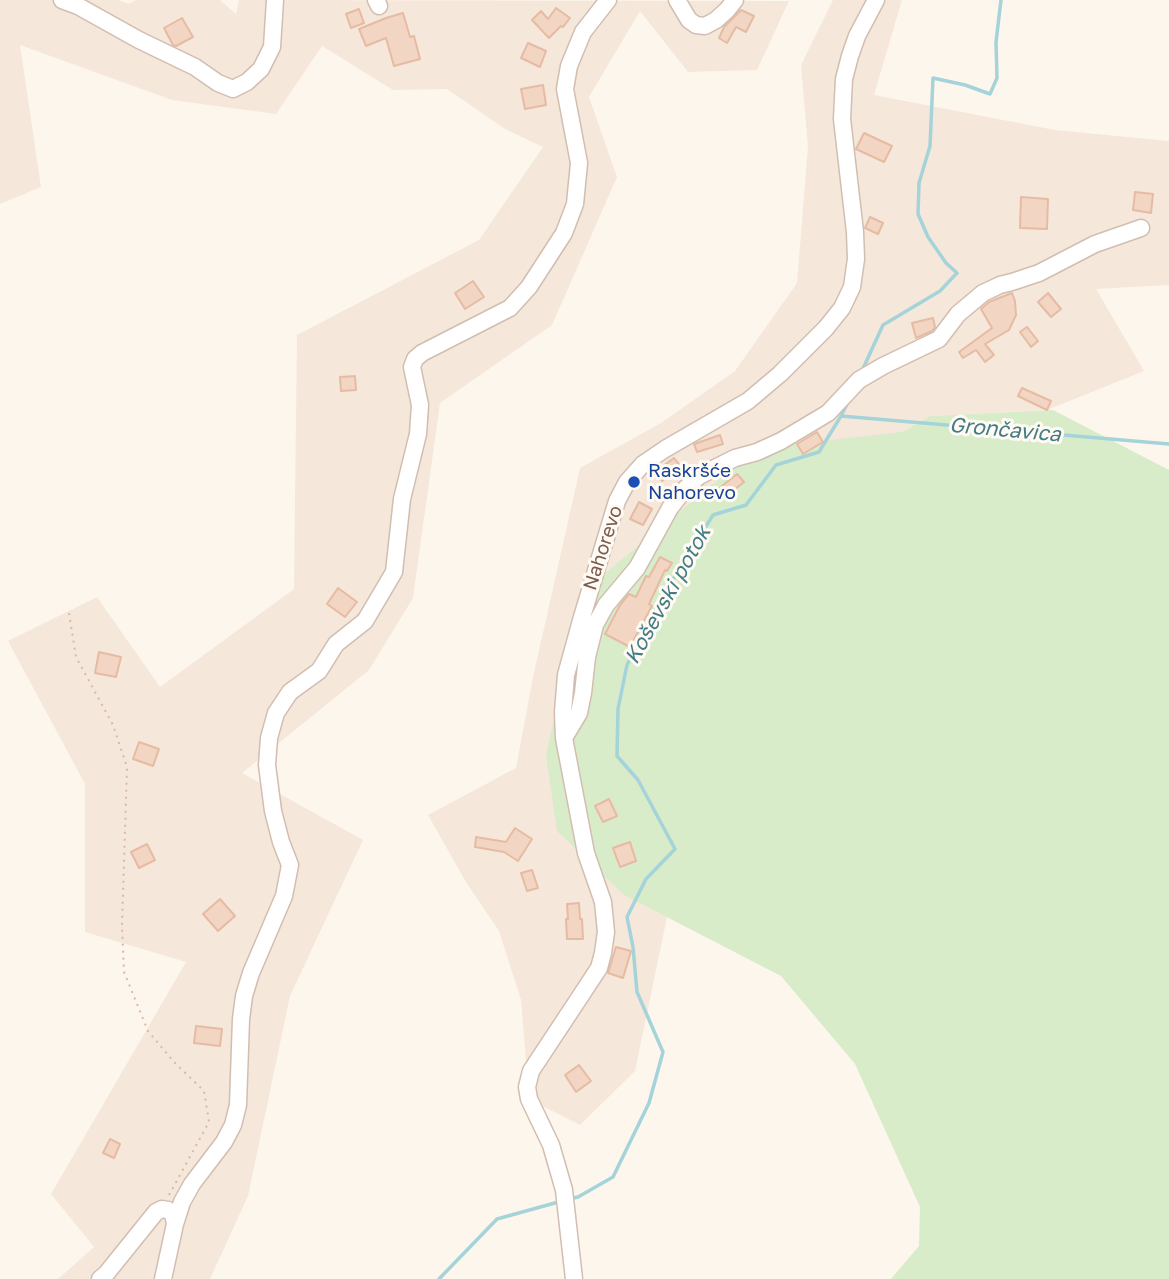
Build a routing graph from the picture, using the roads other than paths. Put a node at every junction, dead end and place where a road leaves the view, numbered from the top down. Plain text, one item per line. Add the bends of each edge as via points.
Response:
1 (62, 0) edge
2 (275, 0) edge
3 (608, 0) edge
4 (677, 0) edge
5 (734, 0) edge
6 (876, 0) edge
7 (1141, 228) dead end
8 (564, 738) junction
9 (175, 1224) junction
10 (100, 1279) edge
11 (163, 1279) edge
12 (574, 1279) edge

1 - 2 street via 233,89 261,69 272,47
3 - 9 street via 583,32 569,66 565,89 579,163 575,204 564,233 510,307 415,359 418,434 402,499 394,572 365,621 336,644 319,671 290,692 276,713 267,765 273,811 290,865 284,896 244,996 233,1125 192,1184
4 - 5 street via 690,20 705,26
6 - 8 street, Nahorevo via 857,36 844,79 842,119 855,232 852,287 826,328 769,383 748,401 643,464 627,482 617,501 566,675
7 - 8 street via 983,293 958,314 939,339 855,384 828,413 757,452 699,476 670,508 637,568 595,625 579,713
8 - 12 street, Nahorevo via 606,932 599,968 531,1071 527,1087 551,1145 565,1200
9 - 10 street via 168,1210 156,1212
9 - 11 street

